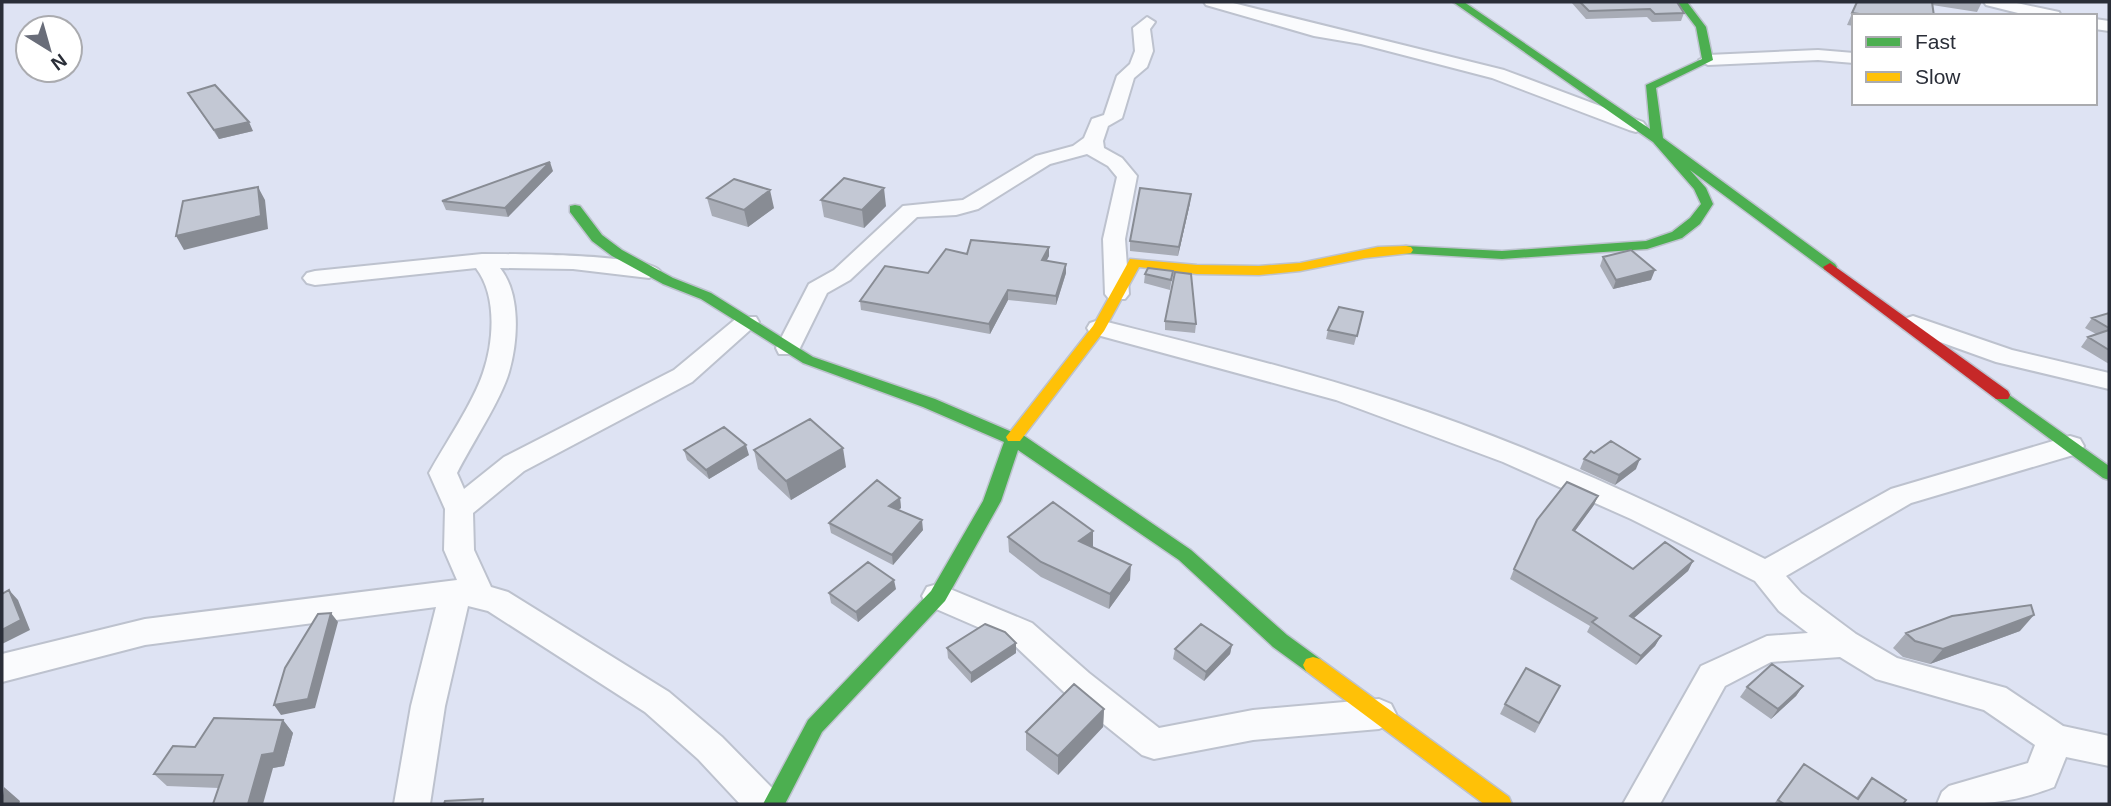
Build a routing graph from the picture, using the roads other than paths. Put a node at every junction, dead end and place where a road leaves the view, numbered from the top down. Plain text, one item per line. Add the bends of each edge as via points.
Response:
1 (1212, 2) edge
2 (1458, 2) edge
3 (1682, 2) edge
4 (1992, 2) edge
5 (2044, 14) edge
6 (1147, 22) dead end
7 (1852, 58) edge
8 (1708, 60) junction
9 (1641, 127) junction
10 (1657, 139) junction
11 (1093, 141) junction
12 (575, 209) dead end
13 (482, 261) junction
14 (649, 271) junction
15 (315, 278) dead end
16 (1117, 294) junction
17 (1898, 319) junction
18 (747, 322) junction
19 (1099, 328) junction
20 (789, 348) junction
21 (2109, 381) edge
22 (1013, 439) junction
23 (2070, 446) junction
24 (2109, 474) edge
25 (459, 509) junction
26 (1766, 573) junction
27 (467, 594) junction
28 (938, 596) junction
29 (1845, 643) junction
30 (2, 668) edge
31 (1379, 714) junction
32 (2055, 739) junction
33 (2109, 751) edge
34 (412, 804) edge
35 (763, 804) edge
36 (774, 804) edge
37 (1501, 804) edge
38 (1641, 804) edge
39 (1955, 804) edge

1 - 9 street via 1498,74
2 - 9 street
3 - 8 street via 1700,27
4 - 5 street
6 - 11 street via 1142,28 1144,51 1138,67 1126,76 1112,118 1099,122
7 - 8 street
8 - 10 street via 1650,87
9 - 10 street
10 - 16 street via 1700,188 1707,204 1695,221 1666,241 1502,255 1398,250 1358,253 1301,267 1197,272 1135,262
10 - 17 street
11 - 16 street via 1095,151 1115,162 1126,176 1114,239
11 - 20 street via 1075,153 1047,158 969,207 944,213 911,211 842,275 817,289
12 - 14 street via 597,238
13 - 14 street via 573,262
13 - 15 street
13 - 25 street via 498,281 503,331 496,373 443,473
14 - 18 street via 706,296
16 - 19 street
17 - 21 street via 2005,356
17 - 23 street
18 - 20 street
18 - 25 street via 683,376 514,464
19 - 22 street
19 - 26 street via 1277,374 1426,421 1557,475
20 - 22 street via 808,360
22 - 28 street via 992,501
22 - 31 street via 1185,555 1280,641
23 - 24 street
23 - 26 street via 1901,496
25 - 27 street via 459,550
26 - 29 street via 1790,602
27 - 30 street via 145,632
27 - 34 street via 428,706
27 - 35 street via 513,611 657,702 710,748
28 - 31 street via 1021,632 1154,744 1253,726
28 - 36 street via 815,726
29 - 32 street via 1888,669 1994,698
29 - 38 street via 1767,649 1713,676
31 - 37 street
32 - 33 street
32 - 39 street via 2041,776 1962,798

